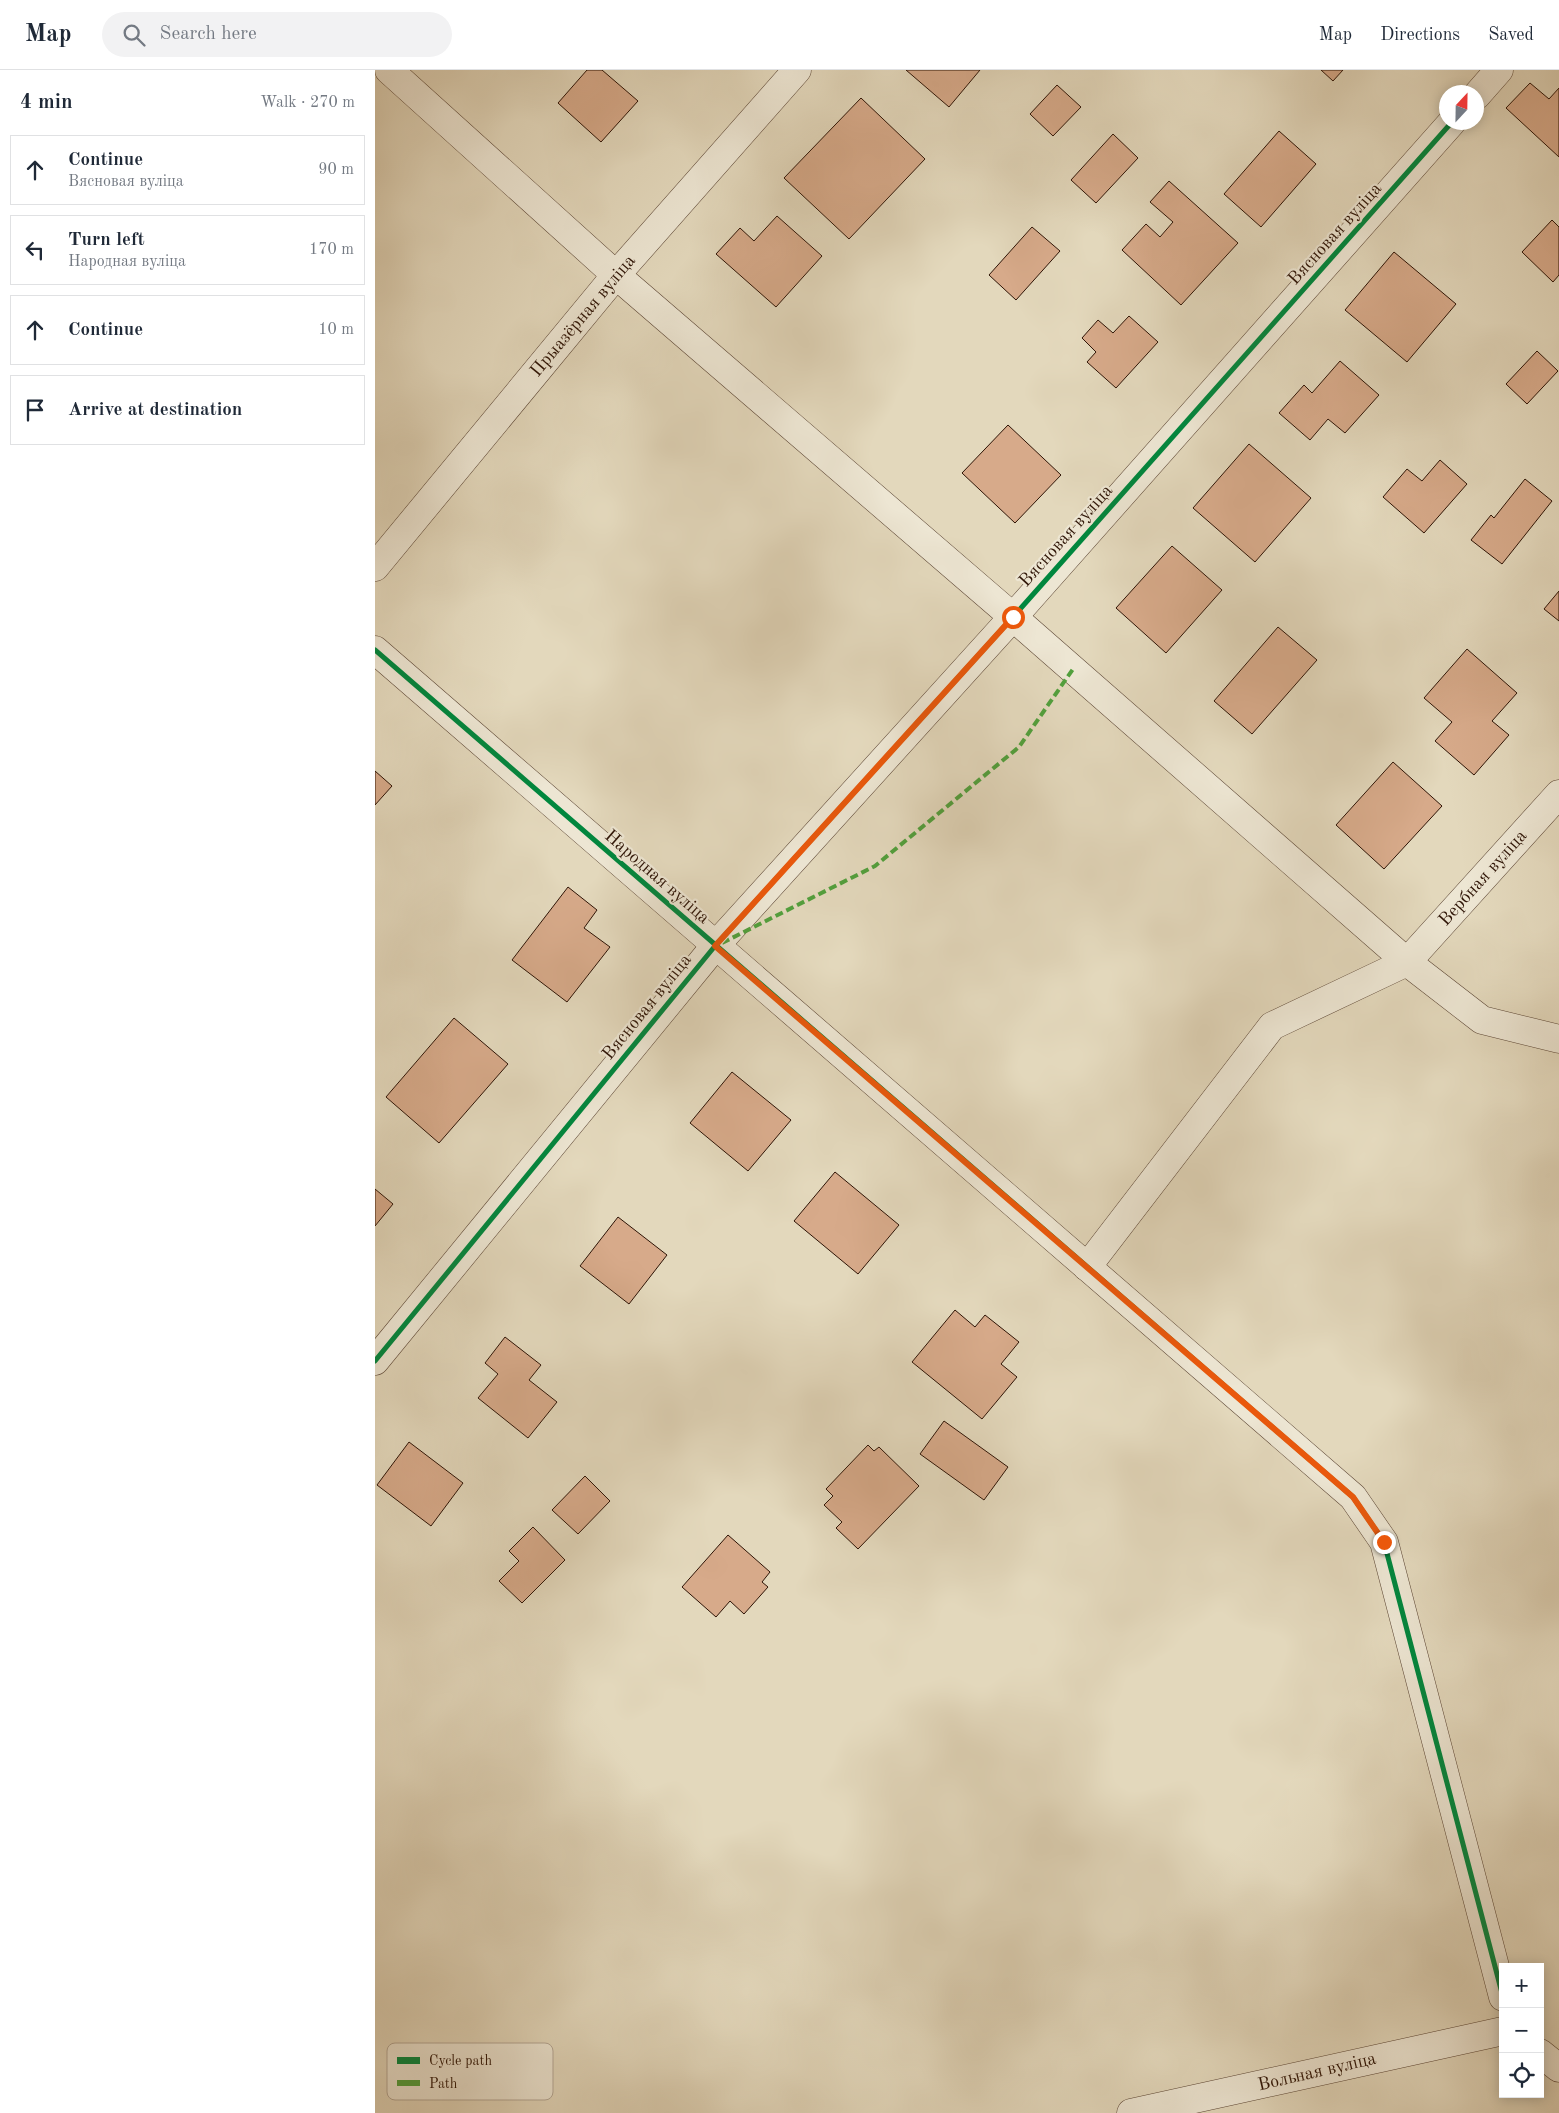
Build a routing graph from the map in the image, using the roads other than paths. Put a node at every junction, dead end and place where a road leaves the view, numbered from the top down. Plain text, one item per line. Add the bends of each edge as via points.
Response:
1 (389, 70) edge
2 (797, 70) edge
3 (1499, 70) edge
4 (1484, 87) edge
5 (1445, 130) edge
6 (616, 275) junction
7 (375, 567) edge
8 (1013, 617) junction
9 (375, 650) edge
10 (1559, 794) edge
11 (715, 946) junction
12 (1407, 962) junction
13 (1559, 1039) edge
14 (1087, 1267) junction
15 (375, 1361) edge
16 (1499, 1982) edge
17 (1499, 2032) edge
18 (1541, 2053) edge
19 (1559, 2068) edge
20 (1131, 2113) edge

1 - 6 street
2 - 6 street, Прыазёрная вуліца
3 - 4 street
5 - 8 street, Вясновая вуліца
6 - 7 street, Прыазёрная вуліца
6 - 8 street
8 - 11 street, Вясновая вуліца
8 - 12 street
9 - 11 street, Народная вуліца
10 - 12 street, Вербная вуліца
11 - 14 street, Народная вуліца
11 - 15 street, Вясновая вуліца
12 - 13 street via 1482,1020
12 - 14 street via 1272,1026
14 - 16 street, Народная вуліца via 1353,1497 1384,1542
17 - 20 street, Вольная вуліца
18 - 19 street

